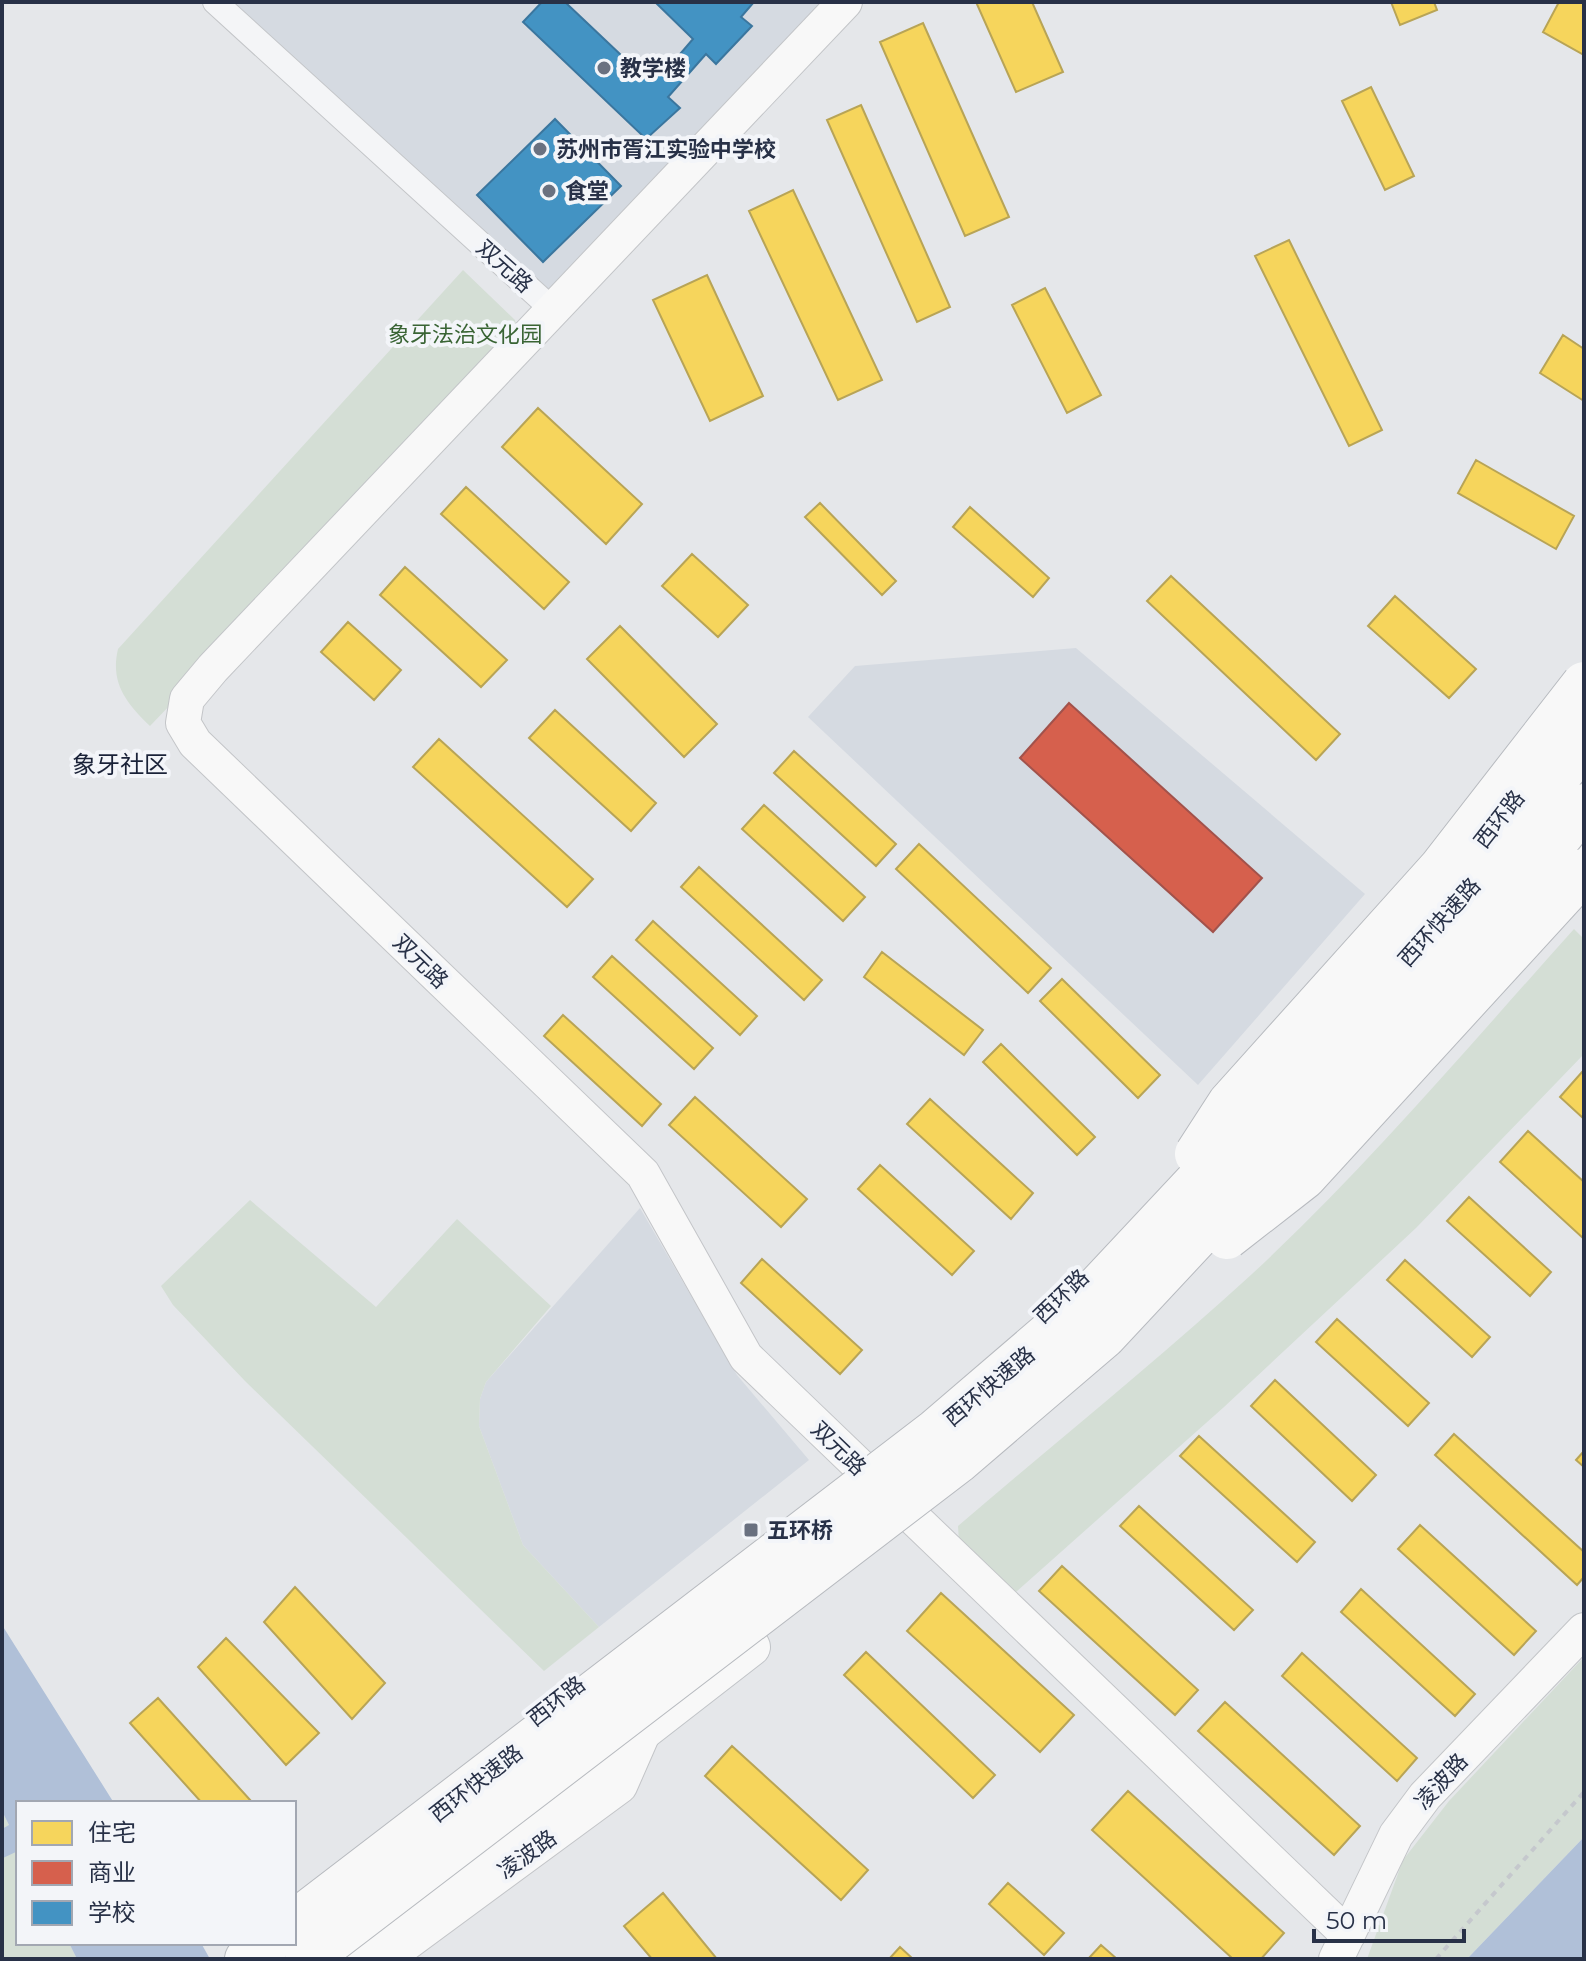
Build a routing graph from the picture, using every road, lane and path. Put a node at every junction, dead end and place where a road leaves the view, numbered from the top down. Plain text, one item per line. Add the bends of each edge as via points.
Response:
1 (215, 2) edge
2 (845, 2) edge
3 (552, 309) junction
4 (1584, 684) edge
5 (1579, 735) edge
6 (1584, 806) edge
7 (1584, 844) edge
8 (1584, 871) edge
9 (1134, 1252) junction
10 (1121, 1320) junction
11 (858, 1468) junction
12 (916, 1519) junction
13 (1584, 1630) edge
14 (645, 1729) junction
15 (1584, 1792) edge
16 (296, 1902) edge
17 (296, 1921) edge
18 (262, 1945) edge
19 (1342, 1947) edge
20 (234, 1955) edge
21 (307, 1959) edge
22 (349, 1959) edge
23 (385, 1959) edge
24 (1436, 1959) edge

1 - 3 street, 双元路
2 - 3 street
3 - 11 street, 双元路 via 213,668 187,699 183,723 195,743 643,1174 746,1357
4 - 9 highway, bridge via 1441,868 1230,1103
5 - 9 highway, 西环快速路, bridge via 1470,890
5 - 11 main road, 西环路 via 1265,1087 1065,1295 952,1395
6 - 10 highway, 西环快速路, bridge via 1498,914
7 - 12 main road via 1317,1142 1120,1348
8 - 10 highway, bridge via 1304,1177
9 - 17 highway, 西环快速路, bridge via 1077,1310 936,1431
10 - 21 highway, 西环快速路, bridge via 958,1461
11 - 12 street, 双元路
11 - 16 main road, 西环路
12 - 14 main road
12 - 19 street, 双元路
13 - 19 street, 凌波路 via 1425,1796 1396,1835
14 - 22 main road
14 - 23 street, 凌波路 via 620,1786
15 - 24 path
18 - 20 highway

